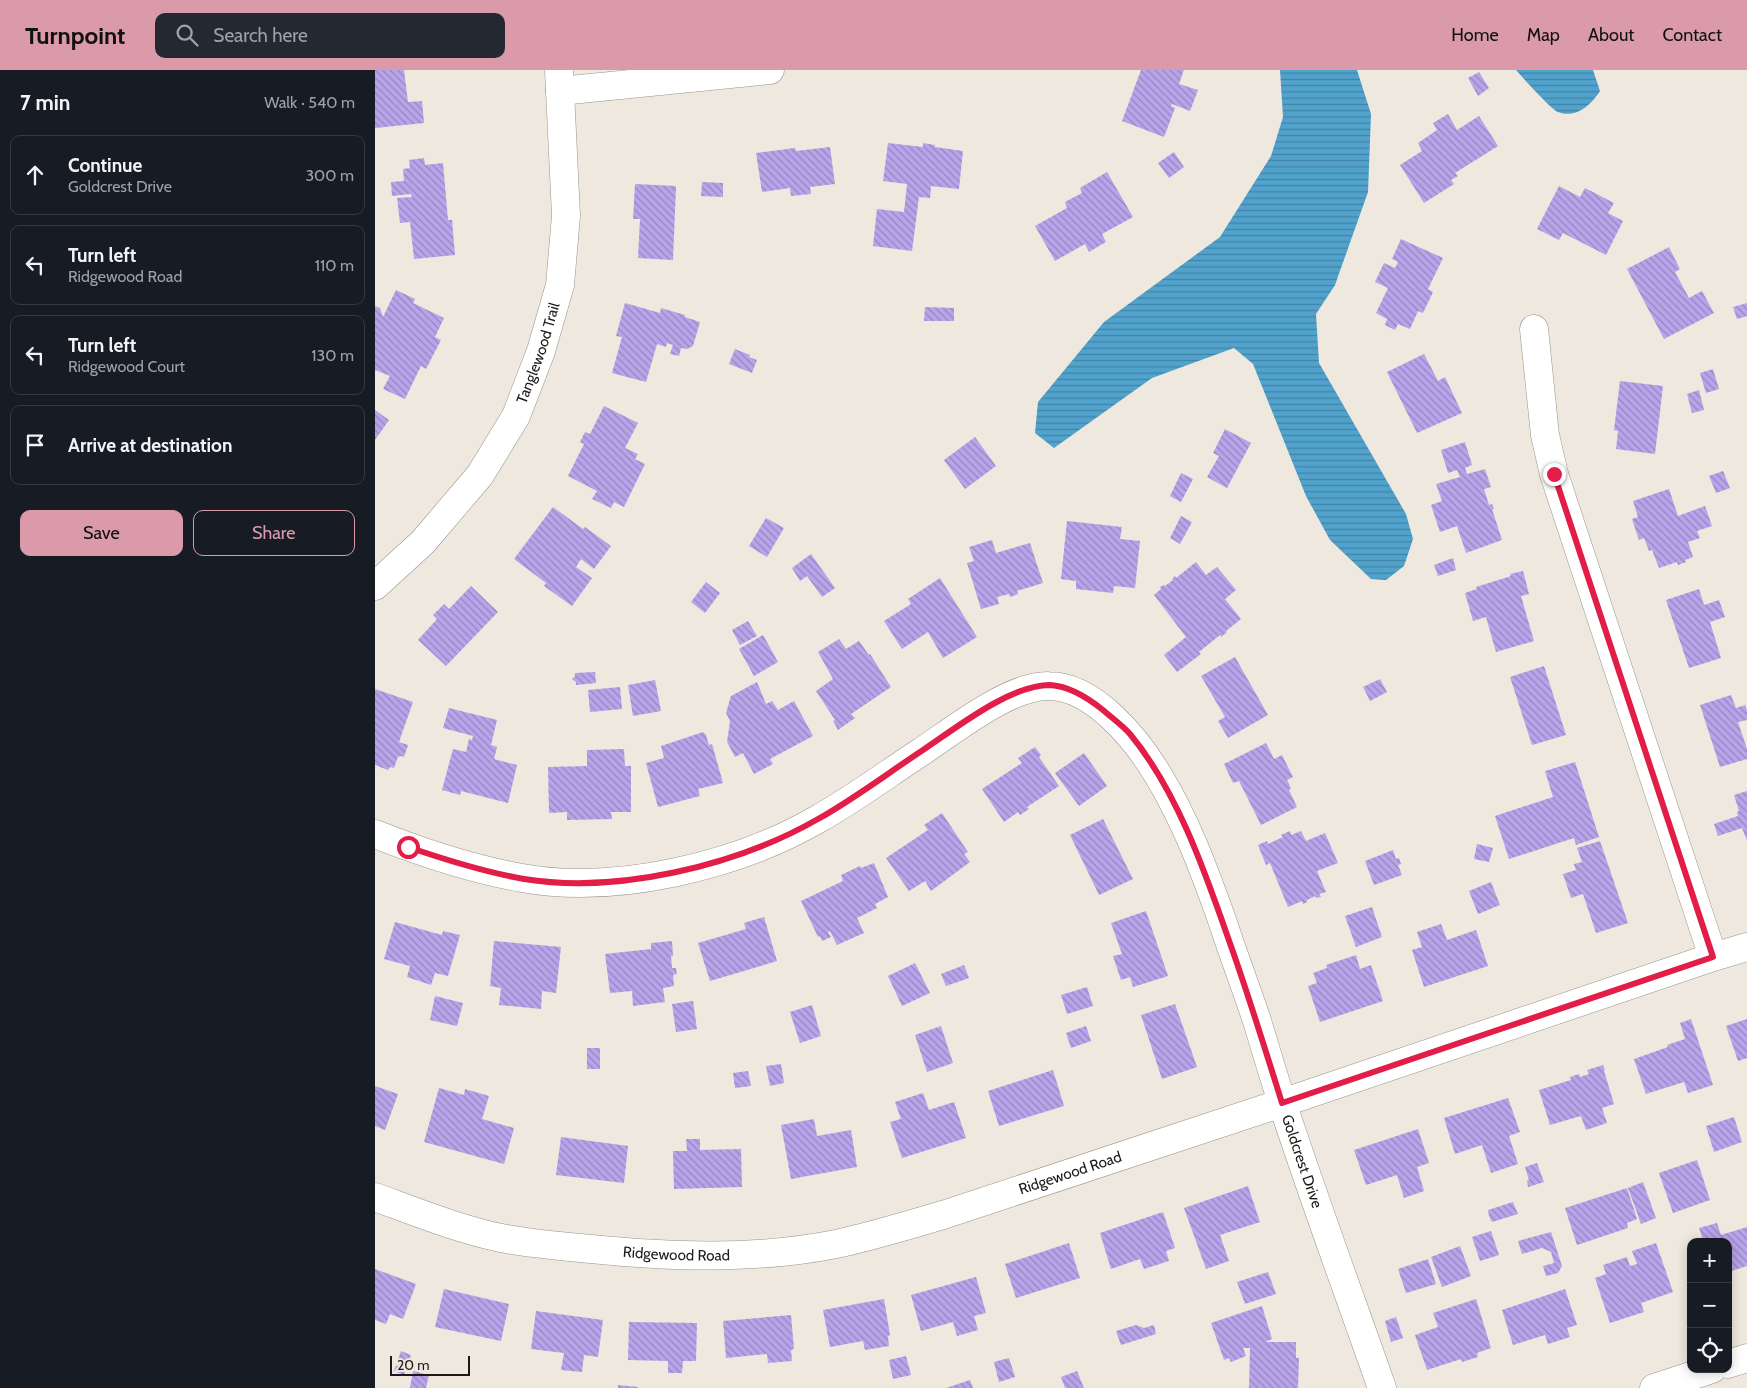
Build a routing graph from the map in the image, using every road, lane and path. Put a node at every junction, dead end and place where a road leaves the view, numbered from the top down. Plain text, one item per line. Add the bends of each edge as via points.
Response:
1 (770, 70) edge
2 (560, 81) edge
3 (1534, 329) dead end
4 (375, 586) edge
5 (375, 834) edge
6 (1747, 947) edge
7 (1713, 957) junction
8 (1282, 1103) junction
9 (375, 1196) edge
10 (1747, 1358) edge
11 (1732, 1363) edge
12 (1700, 1373) edge
13 (1382, 1388) edge
14 (1654, 1388) edge

1 - 2 street
2 - 4 street, Tanglewood Trail via 567,216 560,285 541,352 516,416 480,475 423,542
3 - 7 street via 1545,435 1554,474
5 - 8 street, Goldcrest Drive via 453,863 525,879 605,883 699,867 738,856 819,819 985,709 1029,688 1052,685 1089,699 1129,732 1158,774 1209,883
6 - 7 street, Ridgewood Road
7 - 8 street, Ridgewood Road
8 - 9 street, Ridgewood Road via 893,1230 785,1252 733,1256 635,1253 528,1243 465,1228
8 - 13 street, Goldcrest Drive
10 - 11 street
12 - 14 street

